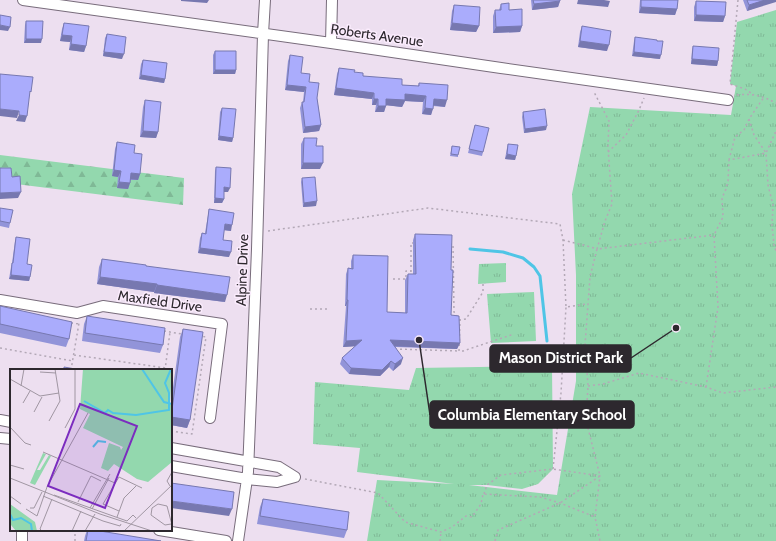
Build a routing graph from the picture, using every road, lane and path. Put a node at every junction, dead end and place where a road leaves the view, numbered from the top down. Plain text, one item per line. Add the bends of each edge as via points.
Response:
1 (23, 0) edge
2 (265, 0) edge
3 (332, 0) edge
4 (738, 0) edge
5 (262, 34) junction
6 (331, 43) junction
7 (587, 80) junction
8 (730, 84) junction
9 (730, 88) dead end
10 (647, 89) junction
11 (754, 95) junction
12 (764, 97) junction
13 (728, 100) joint
14 (776, 103) edge
15 (749, 119) junction
16 (776, 131) edge
17 (608, 152) junction
18 (766, 153) junction
19 (729, 160) junction
20 (268, 231) dead end
21 (714, 235) junction
22 (563, 240) junction
23 (418, 243) edge
24 (446, 244) edge
25 (597, 249) junction
26 (776, 251) edge
27 (411, 271) junction
28 (418, 273) edge
29 (393, 279) dead end
30 (483, 284) dead end
31 (0, 300) edge
32 (587, 304) junction
33 (566, 307) junction
34 (310, 309) dead end
35 (327, 310) dead end
36 (80, 318) dead end
37 (460, 320) junction
38 (71, 323) edge
39 (79, 324) junction
40 (162, 331) edge
41 (170, 332) junction
42 (184, 334) edge
43 (514, 334) dead end
44 (199, 336) edge
45 (0, 348) edge
46 (395, 350) edge
47 (459, 351) junction
48 (74, 355) junction
49 (73, 361) junction
50 (71, 369) edge
51 (166, 369) edge
52 (588, 386) junction
53 (706, 387) junction
54 (776, 387) edge
55 (210, 418) dead end
56 (0, 420) edge
57 (10, 422) edge
58 (172, 432) edge
59 (0, 438) edge
60 (10, 440) edge
61 (172, 448) edge
62 (248, 462) junction
63 (172, 466) edge
64 (553, 469) junction
65 (600, 476) junction
66 (296, 477) junction
67 (247, 479) junction
68 (483, 494) junction
69 (560, 503) junction
70 (595, 517) junction
71 (164, 531) edge
72 (442, 532) junction
73 (226, 541) edge
74 (238, 541) edge
75 (440, 541) edge
76 (495, 541) edge
77 (600, 541) edge

1 - 5 street, Roberts Avenue
2 - 5 street, Alpine Drive
3 - 6 street
4 - 8 path
5 - 6 street, Roberts Avenue
5 - 62 street, Alpine Drive via 257,249
6 - 7 street, Roberts Avenue
7 - 10 street, Roberts Avenue
7 - 17 path via 608,121
8 - 9 path
8 - 11 path
10 - 13 street, Roberts Avenue
10 - 17 path via 626,135
11 - 12 path
11 - 13 path via 728,96
12 - 14 path
12 - 15 path
15 - 18 path via 754,135
15 - 19 path via 744,130 735,137
16 - 18 path
17 - 25 path via 612,204
18 - 19 path
18 - 26 path
19 - 21 path via 726,189 722,198 723,217
20 - 22 path via 428,208 560,224
21 - 25 path
21 - 53 path via 718,307
22 - 25 path
22 - 33 path
23 - 27 path via 411,243
24 - 37 path via 453,244 454,312
25 - 32 path
27 - 28 path
27 - 29 path via 406,271 406,279
30 - 37 path via 483,292 466,319
31 - 55 street, Maxfield Drive via 77,312 103,306 222,324
32 - 33 path
32 - 52 path via 584,345
33 - 64 path
34 - 35 path
36 - 39 path
37 - 47 path
38 - 39 path
39 - 48 path
40 - 41 path
41 - 42 path
41 - 51 path
43 - 47 path
44 - 58 path via 206,337 192,434
45 - 49 path
46 - 47 path
48 - 49 path
48 - 51 path
49 - 50 path
52 - 53 path via 639,373
52 - 65 path via 586,420
53 - 54 path via 723,393
56 - 57 street
59 - 60 street
61 - 62 street
62 - 66 street via 279,468
62 - 67 street, Alpine Drive
63 - 67 street
64 - 65 path
64 - 68 path via 500,475 488,485
65 - 69 path
65 - 70 path
66 - 67 street via 276,482
66 - 72 path via 378,492 405,522
67 - 74 street, Alpine Drive
68 - 69 path via 540,497
68 - 72 path via 481,504 472,517 466,516
69 - 70 path
69 - 76 path via 498,530
70 - 77 path
71 - 73 street
72 - 75 path

